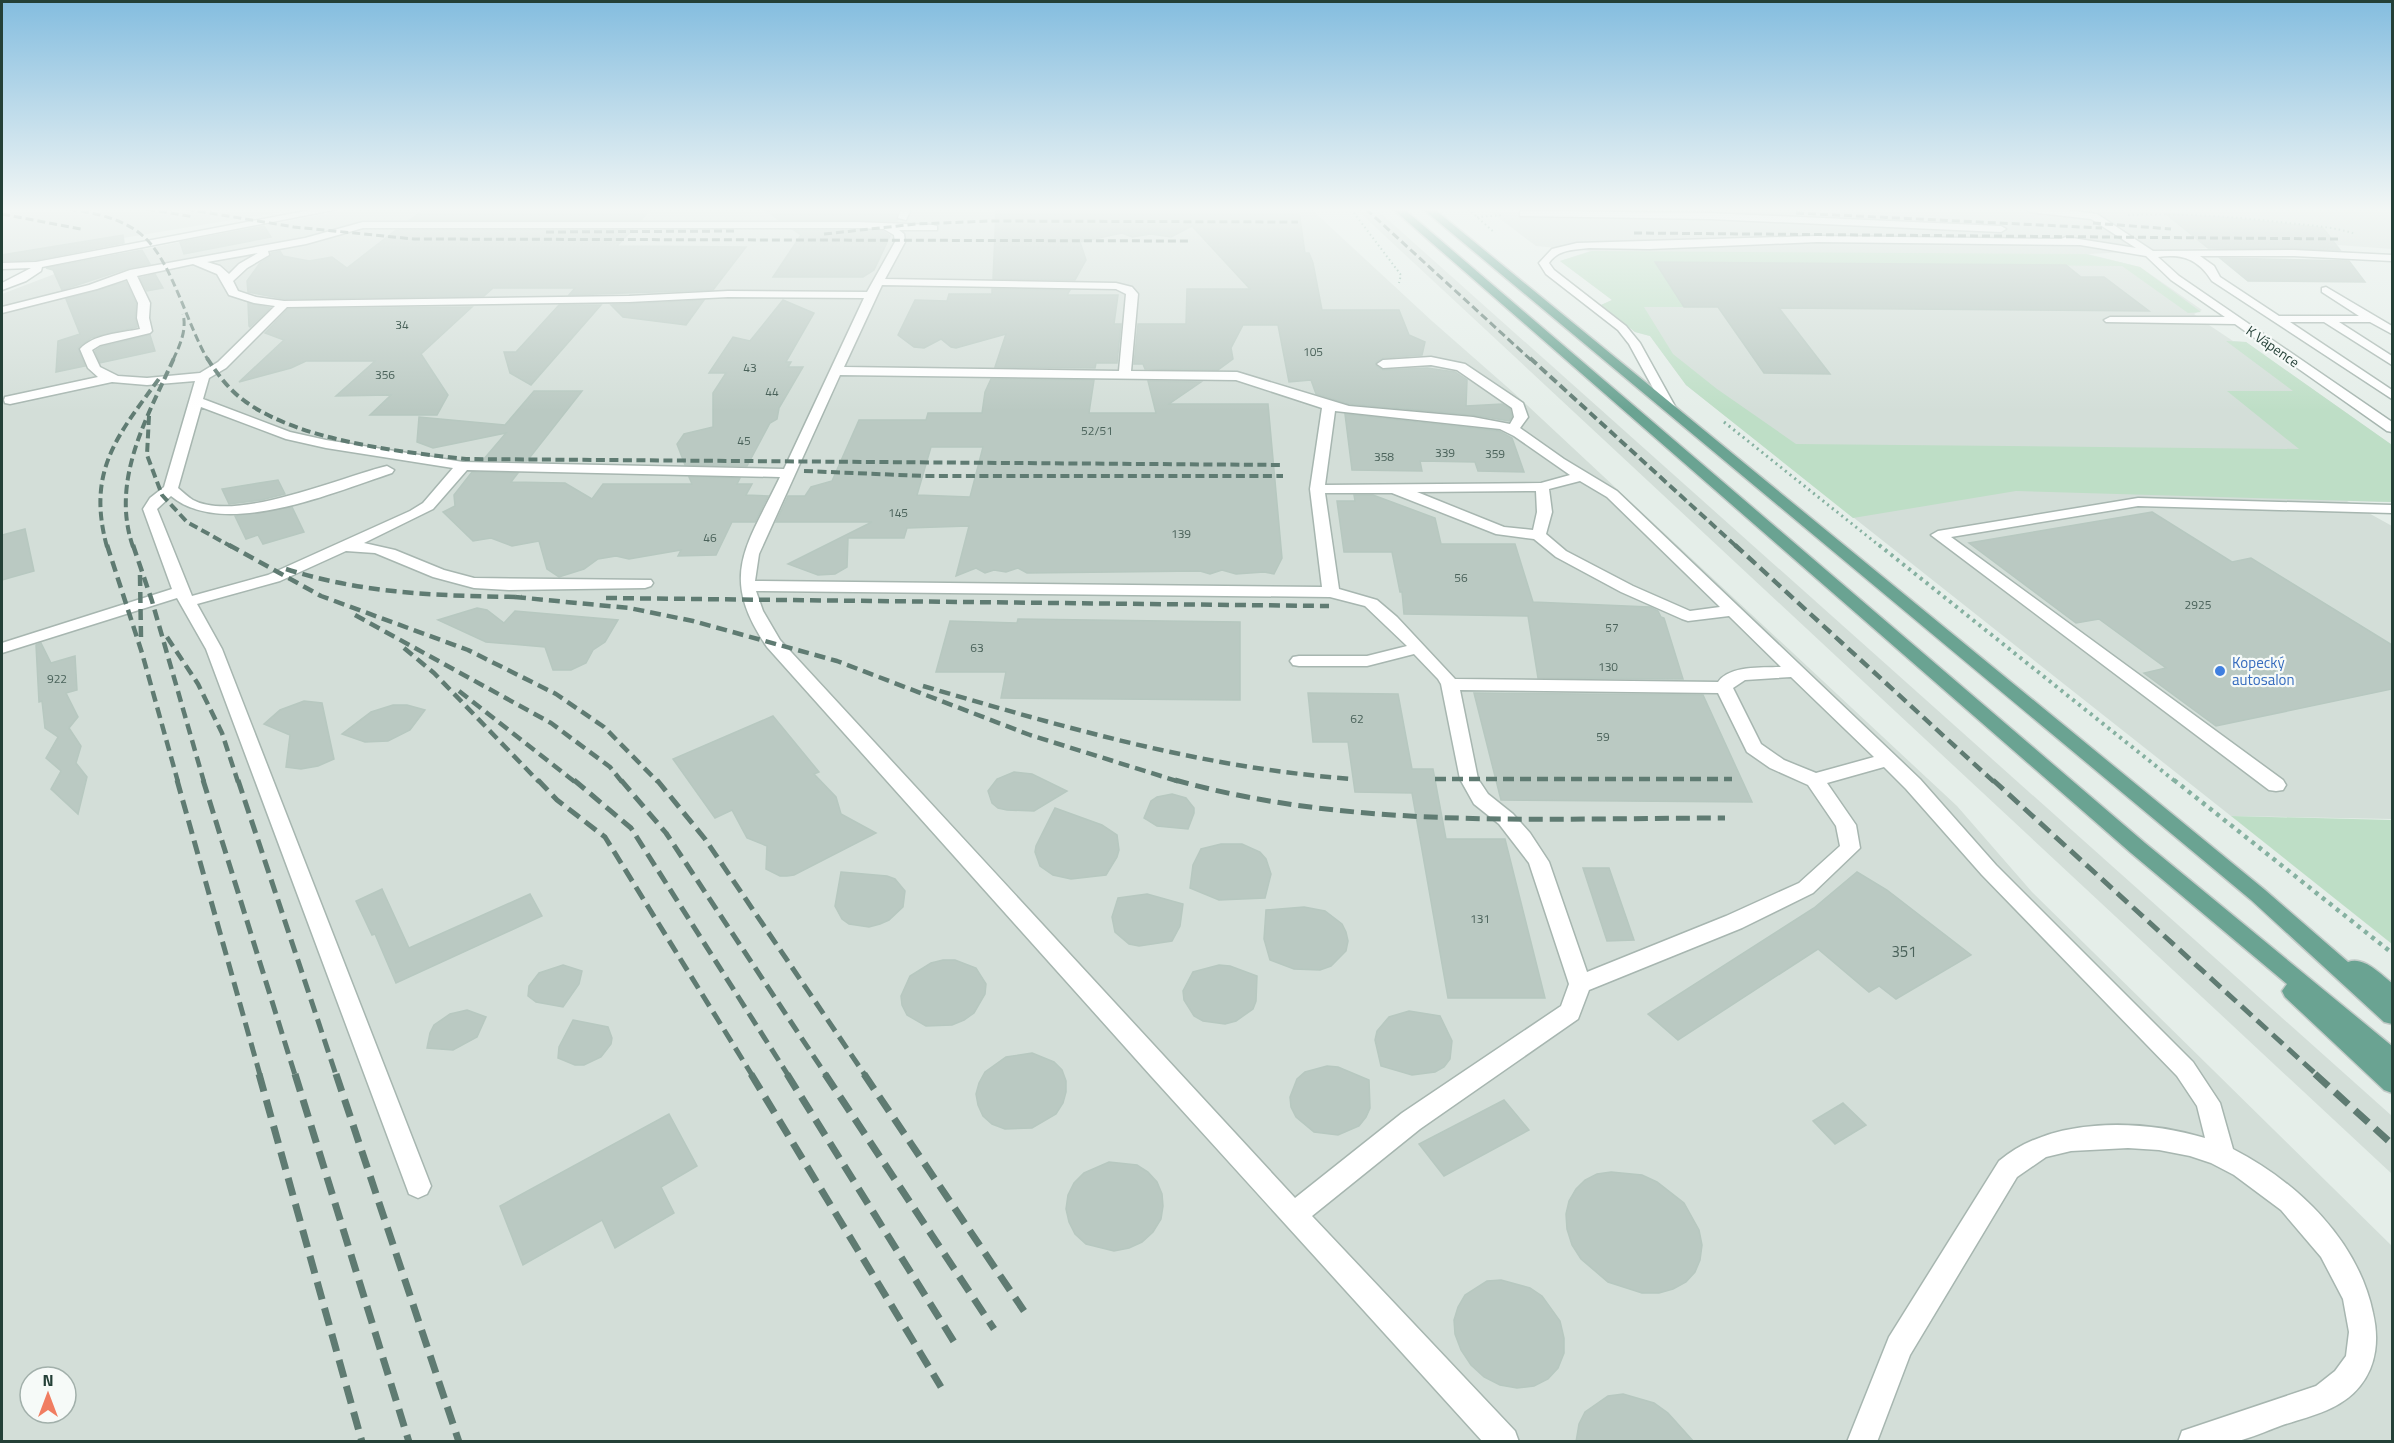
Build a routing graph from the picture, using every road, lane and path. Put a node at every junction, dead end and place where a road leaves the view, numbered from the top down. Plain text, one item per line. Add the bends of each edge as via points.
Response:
1 (26, 276) edge
2 (121, 276) edge
3 (132, 276) edge
4 (226, 276) edge
5 (232, 276) edge
6 (880, 276) edge
7 (1401, 276) edge
8 (1476, 276) edge
9 (1509, 276) edge
10 (1556, 276) edge
11 (2174, 276) edge
12 (2213, 276) edge
13 (229, 279) junction
14 (1399, 283) dead end
15 (2, 287) edge
16 (874, 289) junction
17 (2326, 290) dead end
18 (284, 304) junction
19 (2, 310) edge
20 (2277, 319) junction
21 (2326, 319) junction
22 (2374, 319) junction
23 (2110, 320) dead end
24 (2236, 320) junction
25 (2392, 330) edge
26 (2392, 361) edge
27 (1383, 364) dead end
28 (836, 371) junction
29 (1125, 373) junction
30 (203, 376) junction
31 (113, 378) junction
32 (2392, 394) edge
33 (10, 400) dead end
34 (196, 401) junction
35 (1329, 406) junction
36 (1671, 410) junction
37 (1719, 418) dead end
38 (2392, 428) edge
39 (1512, 430) junction
40 (400, 455) junction
41 (445, 463) junction
42 (463, 466) junction
43 (387, 470) junction
44 (788, 473) junction
45 (1581, 476) junction
46 (1542, 487) junction
47 (1393, 488) junction
48 (171, 489) junction
49 (1317, 489) junction
50 (2392, 509) edge
51 (1538, 535) junction
52 (340, 547) junction
53 (645, 583) dead end
54 (747, 586) junction
55 (1331, 592) junction
56 (184, 596) junction
57 (1731, 611) junction
58 (2, 648) edge
59 (1418, 648) junction
60 (1299, 661) dead end
61 (1795, 672) junction
62 (1450, 684) junction
63 (1724, 688) junction
64 (1887, 760) junction
65 (1815, 780) junction
66 (2276, 786) dead end
67 (2138, 848) junction
68 (2258, 895) junction
69 (2392, 953) edge
70 (1580, 984) junction
71 (2392, 995) edge
72 (2392, 1015) edge
73 (2392, 1059) edge
74 (2392, 1083) edge
75 (2222, 1155) junction
76 (418, 1186) dead end
77 (1294, 1214) junction
78 (1504, 1442) edge
79 (1862, 1442) edge
80 (2193, 1442) edge

1 - 15 street
2 - 19 street
3 - 31 street via 144,303 146,331 96,342 86,349 94,369
4 - 13 street
5 - 13 street
6 - 16 street
7 - 14 path
8 - 67 main road
9 - 36 main road
10 - 36 street via 1628,336
11 - 24 street, K Vápence
12 - 20 street
13 - 18 street via 233,293
16 - 18 street via 629,299
16 - 28 street
16 - 29 street via 1128,289 1132,294
17 - 22 street
18 - 30 street via 222,365
20 - 21 street
20 - 24 street
20 - 32 street
21 - 22 street
21 - 26 street
22 - 25 street
23 - 24 street
24 - 38 street, K Vápence
27 - 39 street via 1431,361 1461,367 1518,406 1521,417
28 - 29 street
28 - 44 street
29 - 35 street via 1237,376
30 - 31 street via 157,381
30 - 34 street
31 - 33 street
34 - 40 street via 286,435
34 - 48 street
35 - 39 street via 1473,421
35 - 49 street
36 - 68 main road
37 - 69 path
39 - 45 street
40 - 41 street
40 - 43 street
41 - 42 street
41 - 43 street
42 - 44 street
42 - 52 street via 428,506
43 - 48 street via 246,509 196,507
44 - 54 street via 751,554
45 - 46 street
45 - 57 street via 1612,494
46 - 47 street
46 - 51 street via 1546,510
47 - 49 street
47 - 51 street via 1501,531
48 - 56 street via 150,509
49 - 55 street
50 - 66 street via 2138,502 1938,535
51 - 57 street via 1560,554 1688,616
52 - 53 street via 386,550 451,578 476,582
52 - 56 street via 274,578
54 - 55 street
54 - 77 street via 756,617 773,643
55 - 59 street via 1371,603
56 - 58 street
56 - 76 street via 214,649
57 - 61 street
59 - 60 street via 1368,661
59 - 62 street
61 - 63 street via 1741,675
61 - 64 street
62 - 63 street
62 - 70 street via 1469,779 1481,799 1506,819 1539,862
63 - 65 street via 1754,748 1777,764
64 - 65 street
64 - 75 street via 2185,1069 2208,1103
65 - 70 street via 1846,825 1850,848 1806,888 1734,922
67 - 73 main road
67 - 74 main road
68 - 71 main road
68 - 72 main road
70 - 77 street via 1570,1012 1411,1120
75 - 79 street via 2158,1137 2114,1136 2046,1145 2024,1154 2008,1169 1899,1347
75 - 80 street via 2281,1194 2332,1250 2354,1289 2362,1318 2364,1350 2350,1376 2326,1396
77 - 78 street

